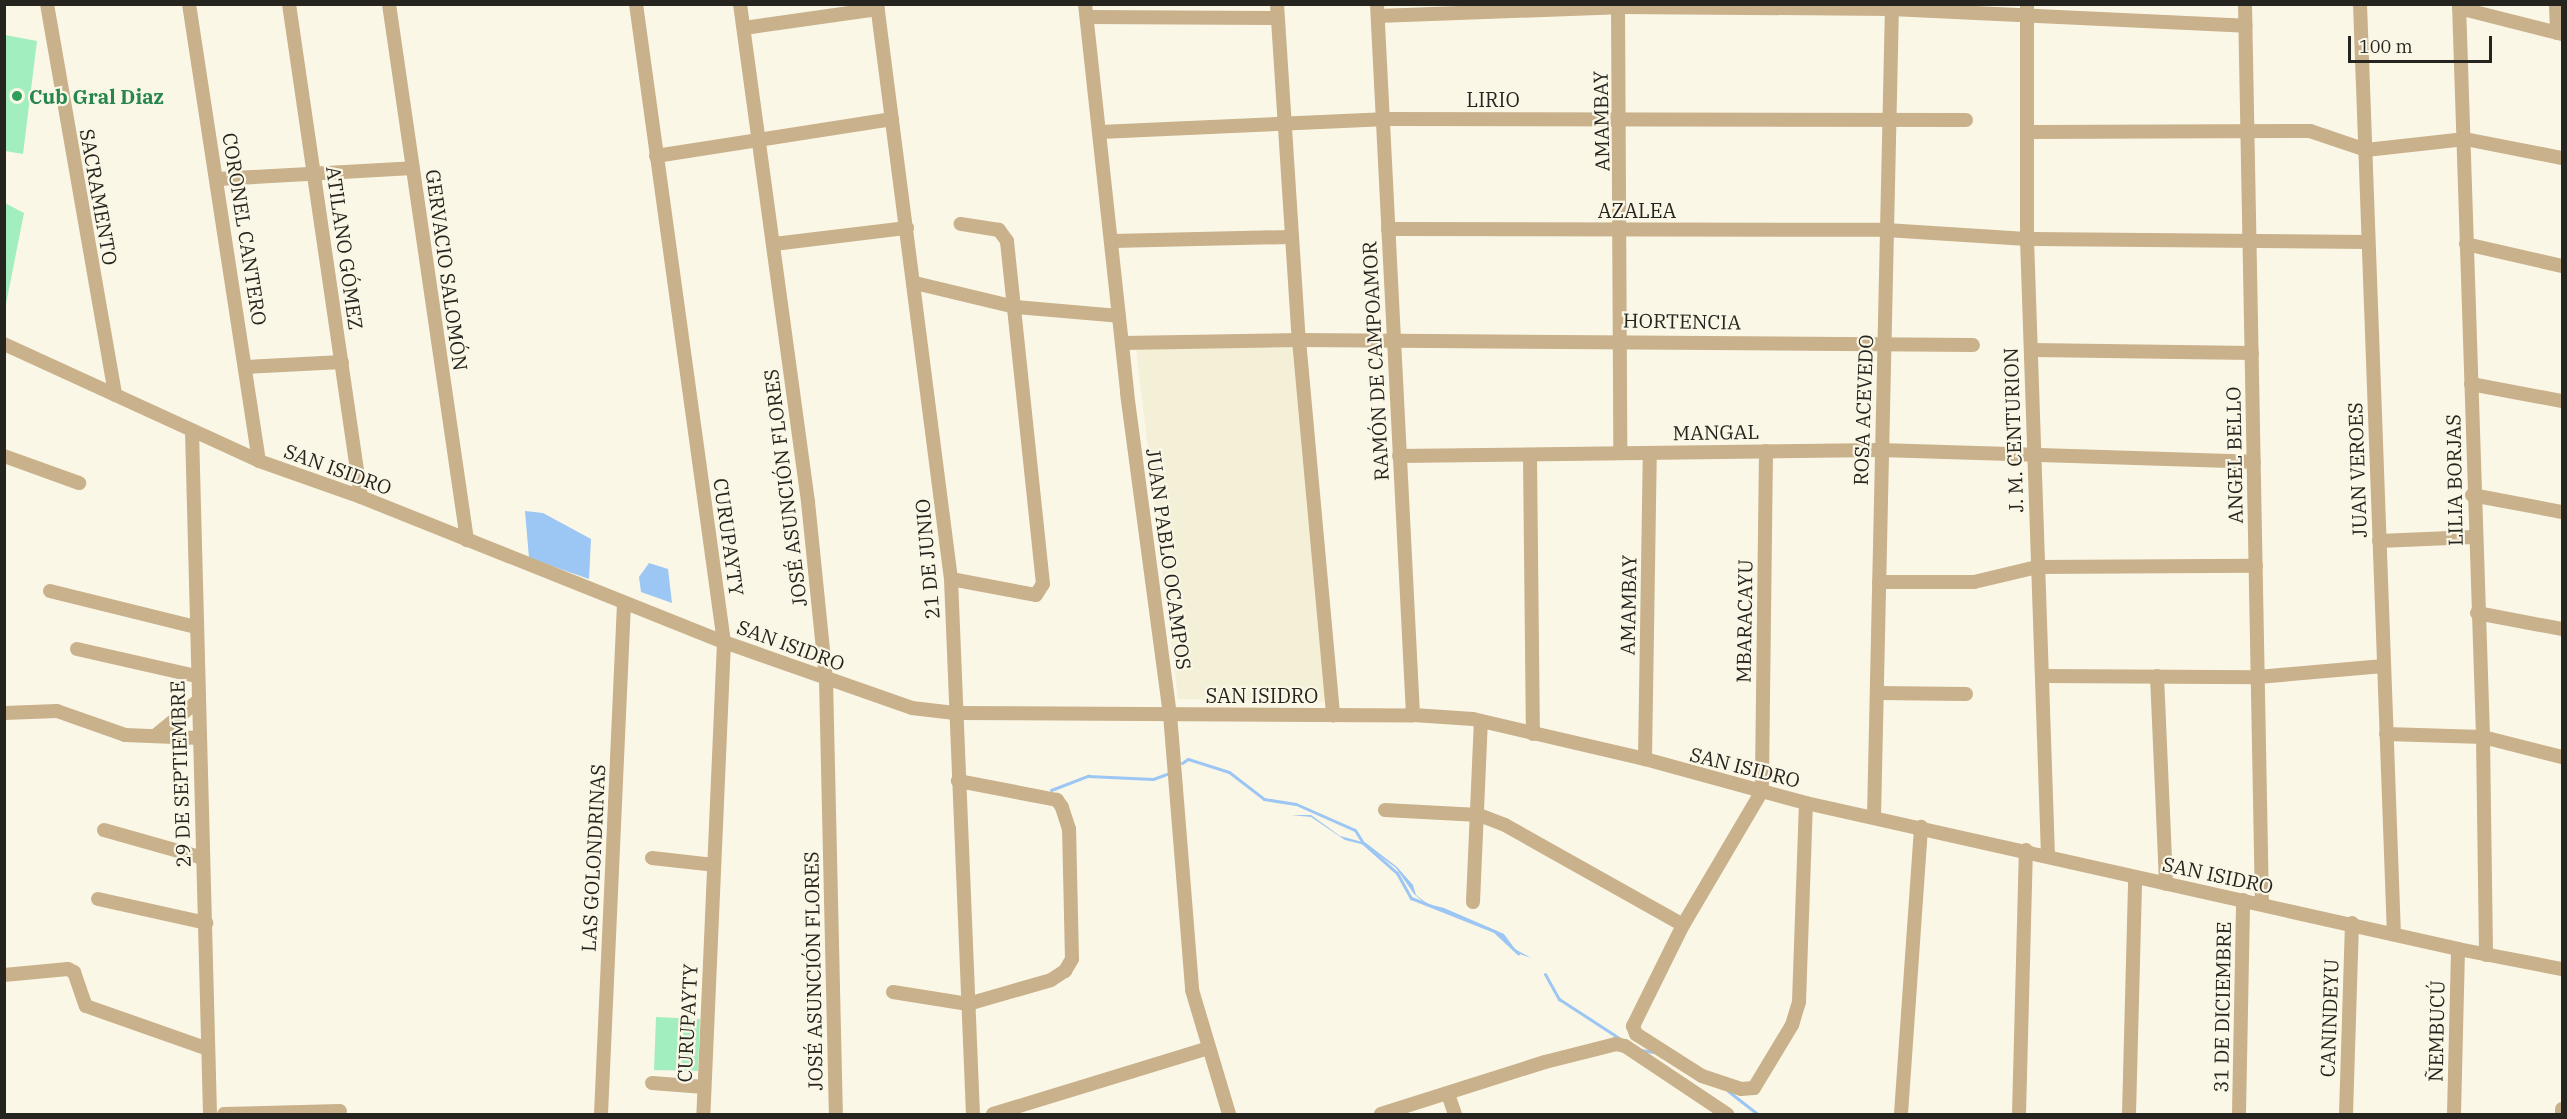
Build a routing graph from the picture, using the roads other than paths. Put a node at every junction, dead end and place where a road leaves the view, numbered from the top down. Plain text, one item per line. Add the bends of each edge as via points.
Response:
1 (47, 4) edge
2 (189, 4) edge
3 (289, 4) edge
4 (389, 4) edge
5 (636, 4) edge
6 (741, 4) edge
7 (2245, 4) edge
8 (2360, 4) edge
9 (2556, 4) edge
10 (1618, 5) edge
11 (2459, 6) edge
12 (878, 7) edge
13 (1892, 7) edge
14 (2027, 9) edge
15 (1377, 10) edge
16 (1086, 11) edge
17 (1277, 11) edge
18 (2246, 26) junction
19 (744, 28) junction
20 (2560, 34) edge
21 (1621, 118) junction
22 (892, 119) junction
23 (1383, 119) junction
24 (1888, 120) junction
25 (1966, 120) dead end
26 (1284, 126) junction
27 (2247, 131) junction
28 (1100, 132) junction
29 (2027, 132) junction
30 (758, 138) junction
31 (2465, 139) junction
32 (2366, 150) junction
33 (656, 156) junction
34 (2562, 158) edge
35 (413, 168) junction
36 (315, 174) junction
37 (218, 179) junction
38 (960, 224) dead end
39 (907, 228) junction
40 (1388, 229) junction
41 (1621, 230) junction
42 (1886, 230) junction
43 (1290, 237) junction
44 (2027, 239) junction
45 (1112, 241) junction
46 (2367, 242) junction
47 (2250, 243) junction
48 (774, 244) junction
49 (2466, 244) junction
50 (2562, 266) edge
51 (915, 283) junction
52 (1016, 307) junction
53 (1119, 316) junction
54 (1391, 338) junction
55 (1299, 340) junction
56 (1621, 340) junction
57 (1122, 343) junction
58 (4, 344) edge
59 (1884, 344) junction
60 (1973, 345) dead end
61 (2031, 350) junction
62 (2252, 353) junction
63 (342, 362) junction
64 (245, 367) junction
65 (2471, 384) junction
66 (115, 395) junction
67 (2562, 401) edge
68 (192, 431) junction
69 (1880, 450) junction
70 (1766, 451) junction
71 (1620, 452) junction
72 (1650, 453) junction
73 (4, 456) edge
74 (1399, 456) junction
75 (1530, 456) junction
76 (2034, 458) junction
77 (259, 461) junction
78 (2254, 462) junction
79 (79, 483) dead end
80 (2472, 495) junction
81 (361, 497) junction
82 (2562, 512) edge
83 (2475, 537) junction
84 (467, 540) junction
85 (2379, 541) junction
86 (2256, 566) junction
87 (2037, 567) junction
88 (951, 579) junction
89 (1879, 582) junction
90 (50, 591) dead end
91 (624, 603) junction
92 (2477, 613) junction
93 (195, 627) junction
94 (2562, 629) edge
95 (724, 642) junction
96 (77, 650) dead end
97 (2384, 666) junction
98 (196, 676) junction
99 (2042, 676) junction
100 (2157, 676) junction
101 (2258, 677) junction
102 (826, 679) junction
103 (1877, 693) junction
104 (1966, 694) dead end
105 (199, 700) junction
106 (4, 712) edge
107 (955, 713) junction
108 (1170, 714) junction
109 (1333, 715) junction
110 (1413, 715) junction
111 (1481, 721) junction
112 (1533, 734) junction
113 (2386, 734) junction
114 (155, 736) junction
115 (2483, 737) junction
116 (199, 738) junction
117 (2562, 757) edge
118 (1645, 759) junction
119 (958, 781) junction
120 (1762, 791) junction
121 (1806, 803) junction
122 (1385, 810) dead end
123 (1479, 815) junction
124 (1874, 817) junction
125 (1921, 827) junction
126 (104, 830) dead end
127 (2026, 850) junction
128 (2048, 855) junction
129 (203, 858) junction
130 (652, 858) dead end
131 (714, 865) junction
132 (2135, 878) junction
133 (2166, 884) junction
134 (98, 900) dead end
135 (2243, 900) junction
136 (1473, 902) dead end
137 (2262, 904) junction
138 (206, 923) junction
139 (2352, 923) junction
140 (1683, 925) junction
141 (2394, 934) junction
142 (2458, 949) junction
143 (2486, 955) junction
144 (2562, 969) edge
145 (4, 975) edge
146 (892, 992) dead end
147 (968, 1004) junction
148 (208, 1048) junction
149 (1209, 1048) junction
150 (652, 1083) dead end
151 (704, 1087) junction
152 (1448, 1094) junction
153 (2562, 1109) edge
154 (340, 1111) dead end
155 (210, 1114) edge
156 (224, 1114) edge
157 (601, 1114) edge
158 (703, 1114) edge
159 (836, 1114) edge
160 (973, 1114) edge
161 (993, 1114) edge
162 (1229, 1114) edge
163 (1381, 1114) edge
164 (1455, 1114) edge
165 (1727, 1114) edge
166 (1901, 1114) edge
167 (2019, 1114) edge
168 (2129, 1114) edge
169 (2239, 1114) edge
170 (2346, 1114) edge
171 (2454, 1114) edge
172 (2562, 1114) edge

1 - 66 street, SACRAMENTO
2 - 37 street, CORONEL CANTERO
3 - 36 street, ATILANO GÓMEZ
4 - 35 street, GERVACIO SALOMÓN
5 - 33 street, CURUPAYTY
6 - 19 street, JOSÉ ASUNCIÓN FLORES
7 - 18 street, ANGEL BELLO
8 - 32 street, JUAN VEROES
9 - 20 street
10 - 13 street
10 - 15 street
10 - 21 street, AMAMBAY
11 - 20 street
11 - 31 street, LILIA BORJAS
12 - 19 street
12 - 22 street, 21 DE JUNIO
13 - 14 street
13 - 24 street, ROSA ACEVEDO
14 - 18 street
14 - 29 street, J. M. CENTURION
15 - 23 street, RAMÓN DE CAMPOAMOR
16 - 17 street
16 - 28 street, JUAN PABLO OCAMPOS
17 - 26 street
18 - 27 street, ANGEL BELLO
19 - 30 street, JOSÉ ASUNCIÓN FLORES
21 - 23 street, LIRIO
21 - 24 street, LIRIO
21 - 41 street, AMAMBAY
22 - 30 street
22 - 39 street, 21 DE JUNIO
23 - 26 street, LIRIO
23 - 40 street, RAMÓN DE CAMPOAMOR
24 - 25 street, LIRIO
24 - 42 street, ROSA ACEVEDO
26 - 28 street, LIRIO
26 - 43 street
27 - 29 street
27 - 32 street via 2310,131
27 - 47 street, ANGEL BELLO
28 - 45 street, JUAN PABLO OCAMPOS
29 - 44 street, J. M. CENTURION
30 - 33 street
30 - 48 street, JOSÉ ASUNCIÓN FLORES
31 - 32 street
31 - 34 street
31 - 49 street, LILIA BORJAS
32 - 46 street, JUAN VEROES
33 - 95 street, CURUPAYTY
35 - 36 street
35 - 84 street, GERVACIO SALOMÓN
36 - 37 street
36 - 63 street, ATILANO GÓMEZ
37 - 64 street, CORONEL CANTERO
38 - 52 street via 1004,233
39 - 48 street
39 - 51 street, 21 DE JUNIO
40 - 41 street, AZALEA
40 - 54 street, RAMÓN DE CAMPOAMOR
41 - 42 street, AZALEA
41 - 56 street, AMAMBAY
42 - 44 street, AZALEA
42 - 59 street, ROSA ACEVEDO
43 - 45 street
43 - 55 street
44 - 47 street, AZALEA
44 - 61 street, J. M. CENTURION
45 - 53 street, JUAN PABLO OCAMPOS
46 - 47 street, AZALEA
46 - 85 street, JUAN VEROES
47 - 62 street, ANGEL BELLO
48 - 102 street, JOSÉ ASUNCIÓN FLORES via 808,502
49 - 50 street
49 - 65 street, LILIA BORJAS
51 - 52 street
51 - 88 street, 21 DE JUNIO
52 - 53 street
52 - 88 street via 1043,584 1036,595
53 - 57 street, JUAN PABLO OCAMPOS
54 - 55 street, HORTENCIA
54 - 56 street, HORTENCIA
54 - 74 street, RAMÓN DE CAMPOAMOR
55 - 57 street, HORTENCIA
55 - 109 street
56 - 59 street, HORTENCIA
56 - 71 street, AMAMBAY
57 - 108 street, JUAN PABLO OCAMPOS
58 - 66 street, SAN ISIDRO
59 - 60 street, HORTENCIA
59 - 69 street, ROSA ACEVEDO
61 - 62 street
61 - 76 street, J. M. CENTURION
62 - 78 street, ANGEL BELLO
63 - 64 street
63 - 81 street, ATILANO GÓMEZ
64 - 77 street, CORONEL CANTERO
65 - 67 street
65 - 80 street, LILIA BORJAS
66 - 68 street, SAN ISIDRO
68 - 77 street, SAN ISIDRO
68 - 93 street, 29 DE SEPTIEMBRE
69 - 70 street, MANGAL
69 - 76 street, MANGAL
69 - 89 street, ROSA ACEVEDO
70 - 72 street, MANGAL
70 - 120 street, MBARACAYU
71 - 72 street, MANGAL
71 - 75 street, MANGAL
72 - 118 street, AMAMBAY
73 - 79 street
74 - 75 street, MANGAL
74 - 110 street, RAMÓN DE CAMPOAMOR
75 - 112 street
76 - 78 street, MANGAL
76 - 87 street, J. M. CENTURION
77 - 81 street, SAN ISIDRO
78 - 86 street, ANGEL BELLO
80 - 82 street
80 - 83 street, LILIA BORJAS
81 - 84 street, SAN ISIDRO
83 - 85 street
83 - 92 street, LILIA BORJAS
84 - 91 street, SAN ISIDRO
85 - 97 street, JUAN VEROES
86 - 87 street
86 - 101 street, ANGEL BELLO
87 - 89 street via 1974,582
87 - 99 street, J. M. CENTURION
88 - 107 street, 21 DE JUNIO
89 - 103 street, ROSA ACEVEDO
90 - 93 street
91 - 95 street, SAN ISIDRO
91 - 157 street, LAS GOLONDRINAS
92 - 94 street
92 - 115 street, LILIA BORJAS
93 - 98 street, 29 DE SEPTIEMBRE
95 - 102 street, SAN ISIDRO
95 - 131 street, CURUPAYTY
96 - 98 street
97 - 101 street
97 - 113 street, JUAN VEROES
98 - 105 street, 29 DE SEPTIEMBRE
99 - 100 street
99 - 128 street, J. M. CENTURION
100 - 101 street
100 - 133 street
101 - 137 street, ANGEL BELLO
102 - 107 street, SAN ISIDRO via 885,701
102 - 159 street, JOSÉ ASUNCIÓN FLORES
103 - 104 street
103 - 124 street, ROSA ACEVEDO
105 - 114 street
105 - 116 street, 29 DE SEPTIEMBRE
106 - 114 street via 57,711 124,735
107 - 108 street, SAN ISIDRO
107 - 119 street, 21 DE JUNIO
108 - 109 street, SAN ISIDRO
108 - 149 street, JUAN PABLO OCAMPOS via 1192,990
109 - 110 street, SAN ISIDRO
110 - 111 street, SAN ISIDRO
111 - 112 street, SAN ISIDRO
111 - 123 street
112 - 118 street, SAN ISIDRO
113 - 115 street
113 - 141 street, JUAN VEROES
114 - 116 street
115 - 117 street
115 - 143 street, LILIA BORJAS
116 - 129 street, 29 DE SEPTIEMBRE
118 - 120 street, SAN ISIDRO
119 - 147 street, 21 DE JUNIO
119 - 147 street via 1057,800 1069,829 1072,959 1065,971 1051,980
120 - 121 street, SAN ISIDRO
120 - 140 street
121 - 124 street, SAN ISIDRO
121 - 140 street via 1799,1002 1792,1026 1754,1088 1741,1089 1702,1076 1633,1031
122 - 123 street
123 - 136 street
123 - 140 street via 1505,825
124 - 125 street, SAN ISIDRO
125 - 127 street, SAN ISIDRO
125 - 166 street
126 - 129 street
127 - 128 street, SAN ISIDRO
127 - 167 street
128 - 132 street, SAN ISIDRO
129 - 138 street, 29 DE SEPTIEMBRE
130 - 131 street
131 - 151 street, CURUPAYTY
132 - 133 street, SAN ISIDRO
132 - 168 street
133 - 135 street, SAN ISIDRO
134 - 138 street
135 - 137 street, SAN ISIDRO
135 - 169 street, 31 DE DICIEMBRE
137 - 139 street, SAN ISIDRO
138 - 148 street, 29 DE SEPTIEMBRE
139 - 141 street, SAN ISIDRO
139 - 170 street, CANINDEYU
141 - 142 street, SAN ISIDRO
142 - 143 street, SAN ISIDRO
142 - 171 street, ÑEMBUCÚ
143 - 144 street, SAN ISIDRO
145 - 148 street via 68,969 74,972 86,1006
146 - 147 street
147 - 160 street, 21 DE JUNIO
148 - 155 street, 29 DE SEPTIEMBRE
149 - 161 street
149 - 162 street, JUAN PABLO OCAMPOS
150 - 151 street
151 - 158 street, CURUPAYTY
152 - 163 street
152 - 164 street
152 - 165 street via 1556,1059 1620,1044
153 - 172 street
154 - 156 street

